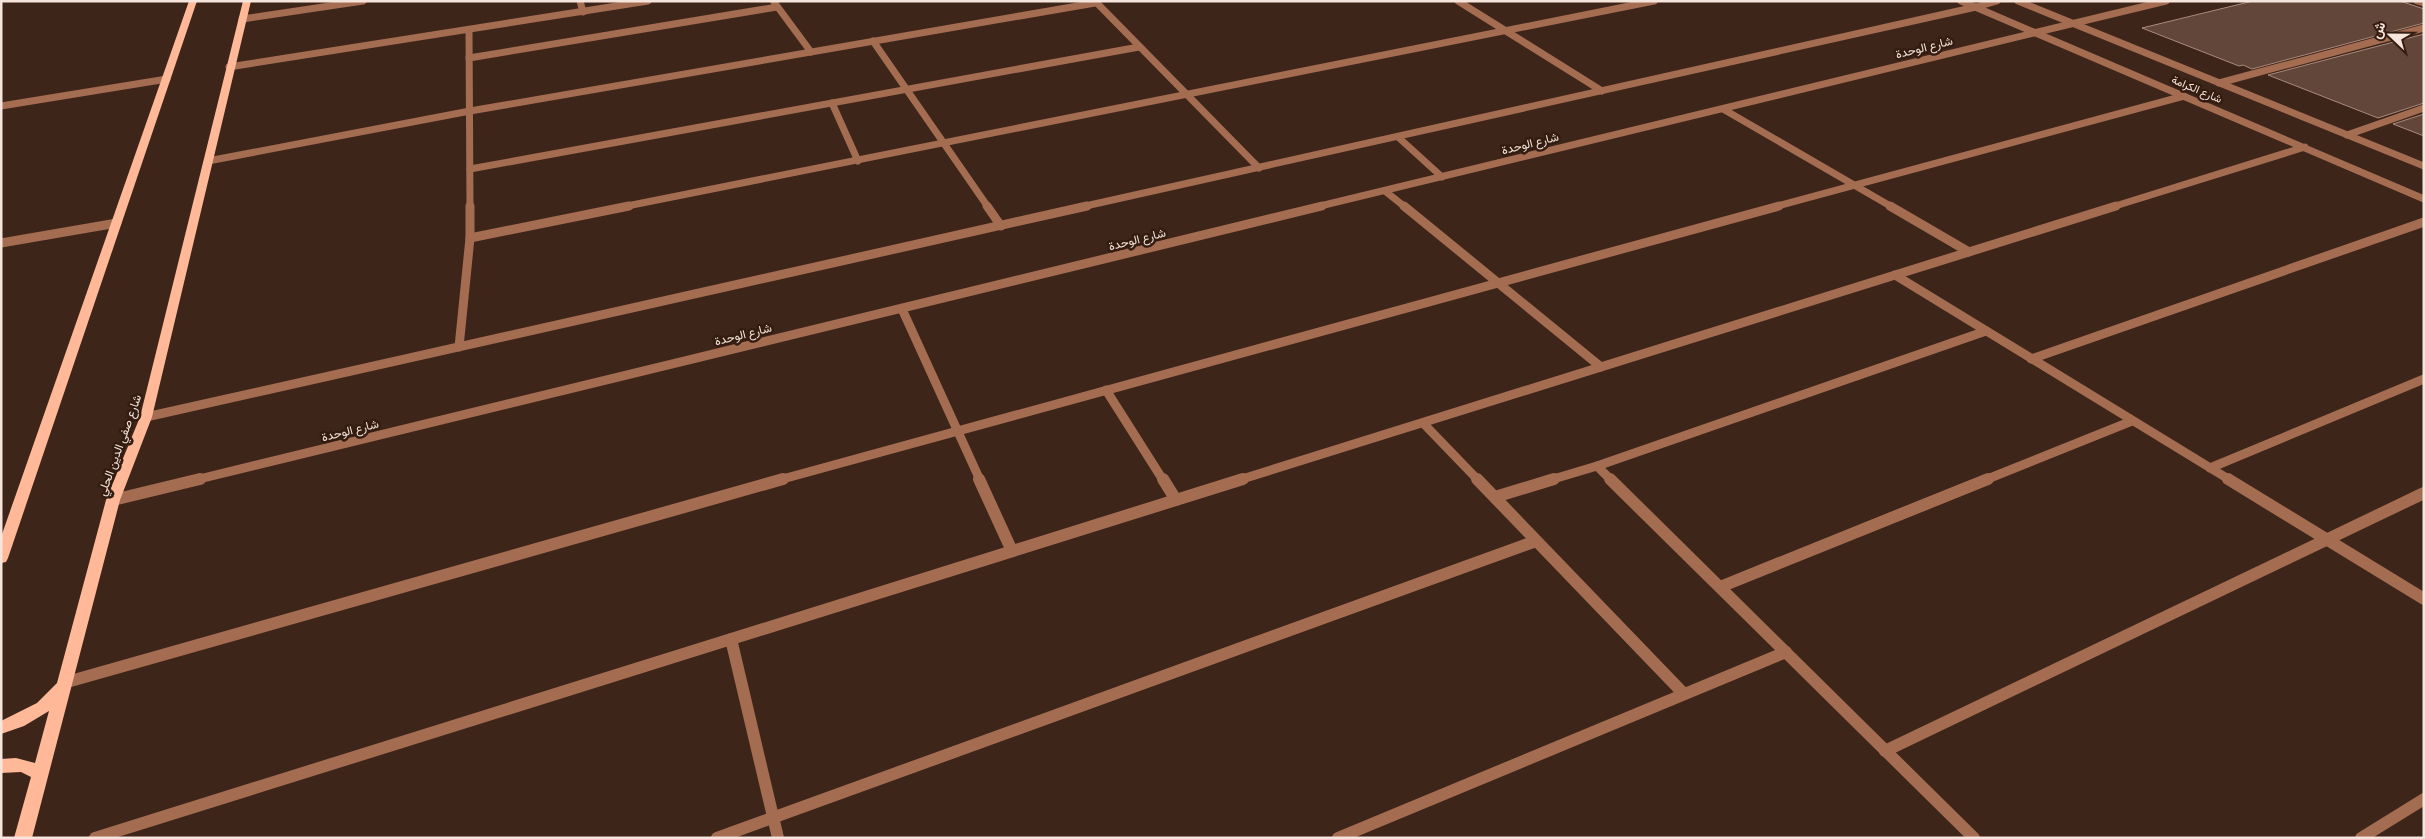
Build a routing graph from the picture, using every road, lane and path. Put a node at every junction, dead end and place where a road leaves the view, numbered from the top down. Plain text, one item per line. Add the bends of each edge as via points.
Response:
1 (193, 1) edge
2 (247, 1) edge
3 (363, 1) edge
4 (580, 1) edge
5 (648, 1) edge
6 (1458, 1) edge
7 (1654, 1) edge
8 (1961, 1) edge
9 (1997, 1) edge
10 (2018, 1) edge
11 (2166, 1) edge
12 (2417, 1) edge
13 (1095, 2) edge
14 (2424, 3) edge
15 (775, 4) edge
16 (1976, 8) junction
17 (583, 12) junction
18 (242, 19) junction
19 (2073, 24) junction
20 (2424, 28) edge
21 (469, 30) junction
22 (1506, 31) junction
23 (2034, 34) junction
24 (873, 41) junction
25 (1139, 47) junction
26 (811, 52) junction
27 (469, 58) junction
28 (229, 67) junction
29 (167, 79) junction
30 (2219, 83) junction
31 (906, 90) junction
32 (1602, 91) junction
33 (1186, 95) junction
34 (2184, 96) junction
35 (832, 103) junction
36 (1, 106) edge
37 (2424, 108) edge
38 (1723, 109) junction
39 (470, 111) junction
40 (2347, 135) junction
41 (1398, 137) junction
42 (944, 144) junction
43 (2305, 147) junction
44 (858, 161) junction
45 (208, 162) junction
46 (2424, 166) edge
47 (1259, 168) junction
48 (470, 169) junction
49 (1442, 177) junction
50 (1855, 186) junction
51 (1385, 191) junction
52 (2424, 199) edge
53 (2424, 222) edge
54 (117, 223) junction
55 (1001, 226) junction
56 (470, 238) junction
57 (1, 243) edge
58 (1970, 252) junction
59 (1895, 275) junction
60 (1497, 283) junction
61 (902, 308) junction
62 (1986, 331) junction
63 (459, 347) junction
64 (2031, 359) junction
65 (1601, 367) junction
66 (2424, 379) edge
67 (1106, 390) junction
68 (146, 417) junction
69 (2132, 420) junction
70 (1423, 422) junction
71 (956, 430) junction
72 (1597, 466) junction
73 (2210, 468) junction
74 (2424, 493) edge
75 (1495, 497) junction
76 (114, 500) junction
77 (1176, 500) junction
78 (2326, 539) junction
79 (1536, 541) junction
80 (1012, 551) junction
81 (1, 558) edge
82 (1720, 587) junction
83 (2424, 599) edge
84 (731, 639) junction
85 (1786, 652) junction
86 (66, 682) junction
87 (1684, 694) junction
88 (1, 728) edge
89 (1886, 750) junction
90 (1, 766) edge
91 (39, 774) junction
92 (2424, 799) edge
93 (773, 818) junction
94 (24, 838) edge
95 (95, 838) edge
96 (717, 838) edge
97 (778, 838) edge
98 (1338, 838) edge
99 (1974, 838) edge
100 (2361, 838) edge

1 - 29 main road
2 - 18 main road, شارع صفي الدين الحلي
3 - 18 street
4 - 17 street
5 - 17 street
6 - 22 street
7 - 22 street
8 - 16 street, شارع الكرامة
9 - 16 street
10 - 19 street, شارع الكرامة
11 - 19 street, شارع الوحدة
12 - 14 street
13 - 24 street
13 - 25 street
15 - 26 street
15 - 27 street
16 - 23 street, شارع الكرامة
16 - 32 street
17 - 21 street
18 - 28 main road, شارع صفي الدين الحلي
19 - 23 street, شارع الوحدة
19 - 30 street, شارع الكرامة
20 - 30 street
21 - 27 street
21 - 28 street
22 - 32 street
22 - 33 street
23 - 34 street, شارع الكرامة
23 - 38 street, شارع الوحدة
24 - 26 street
24 - 31 street
25 - 31 street
25 - 33 street
26 - 39 street
27 - 39 street
28 - 45 main road, شارع صفي الدين الحلي
29 - 36 street
29 - 54 main road
30 - 40 street, شارع الكرامة
31 - 35 street
31 - 42 street
32 - 41 street
33 - 42 street
33 - 47 street
34 - 43 street, شارع الكرامة
34 - 50 street
35 - 44 street
35 - 48 street
37 - 40 street
38 - 49 street, شارع الوحدة
38 - 50 street
39 - 45 street
39 - 48 street
40 - 46 street, شارع الكرامة
41 - 47 street
41 - 49 street
42 - 44 street
42 - 55 street
43 - 52 street, شارع الكرامة
43 - 58 street
44 - 56 street
45 - 68 main road, شارع صفي الدين الحلي
47 - 55 street
48 - 56 street
49 - 51 street, شارع الوحدة
50 - 58 street
50 - 60 street
51 - 60 street
51 - 61 street, شارع الوحدة
53 - 64 street
54 - 57 street
54 - 81 main road
55 - 63 street
56 - 63 street
58 - 59 street
59 - 62 street
59 - 65 street
60 - 65 street
60 - 67 street
61 - 71 street
61 - 76 street, شارع الوحدة
62 - 64 street
62 - 72 street
63 - 68 street
64 - 69 street
65 - 70 street
66 - 73 street
67 - 71 street
67 - 77 street
68 - 76 main road, شارع صفي الدين الحلي
69 - 73 street
69 - 82 street
70 - 75 street
70 - 77 street
71 - 80 street
71 - 86 street
72 - 75 street
72 - 82 street
73 - 78 street
74 - 78 street
75 - 79 street
76 - 86 main road, شارع صفي الدين الحلي
77 - 80 street
78 - 83 street
78 - 89 street
79 - 87 street
79 - 93 street
80 - 84 street
82 - 85 street
84 - 93 street
84 - 95 street
85 - 87 street
85 - 89 street
86 - 88 main road via 38,711
86 - 91 main road, شارع صفي الدين الحلي
87 - 98 street
89 - 99 street
90 - 91 main road via 29,766
91 - 94 main road, شارع صفي الدين الحلي
92 - 100 street
93 - 96 street
93 - 97 street

